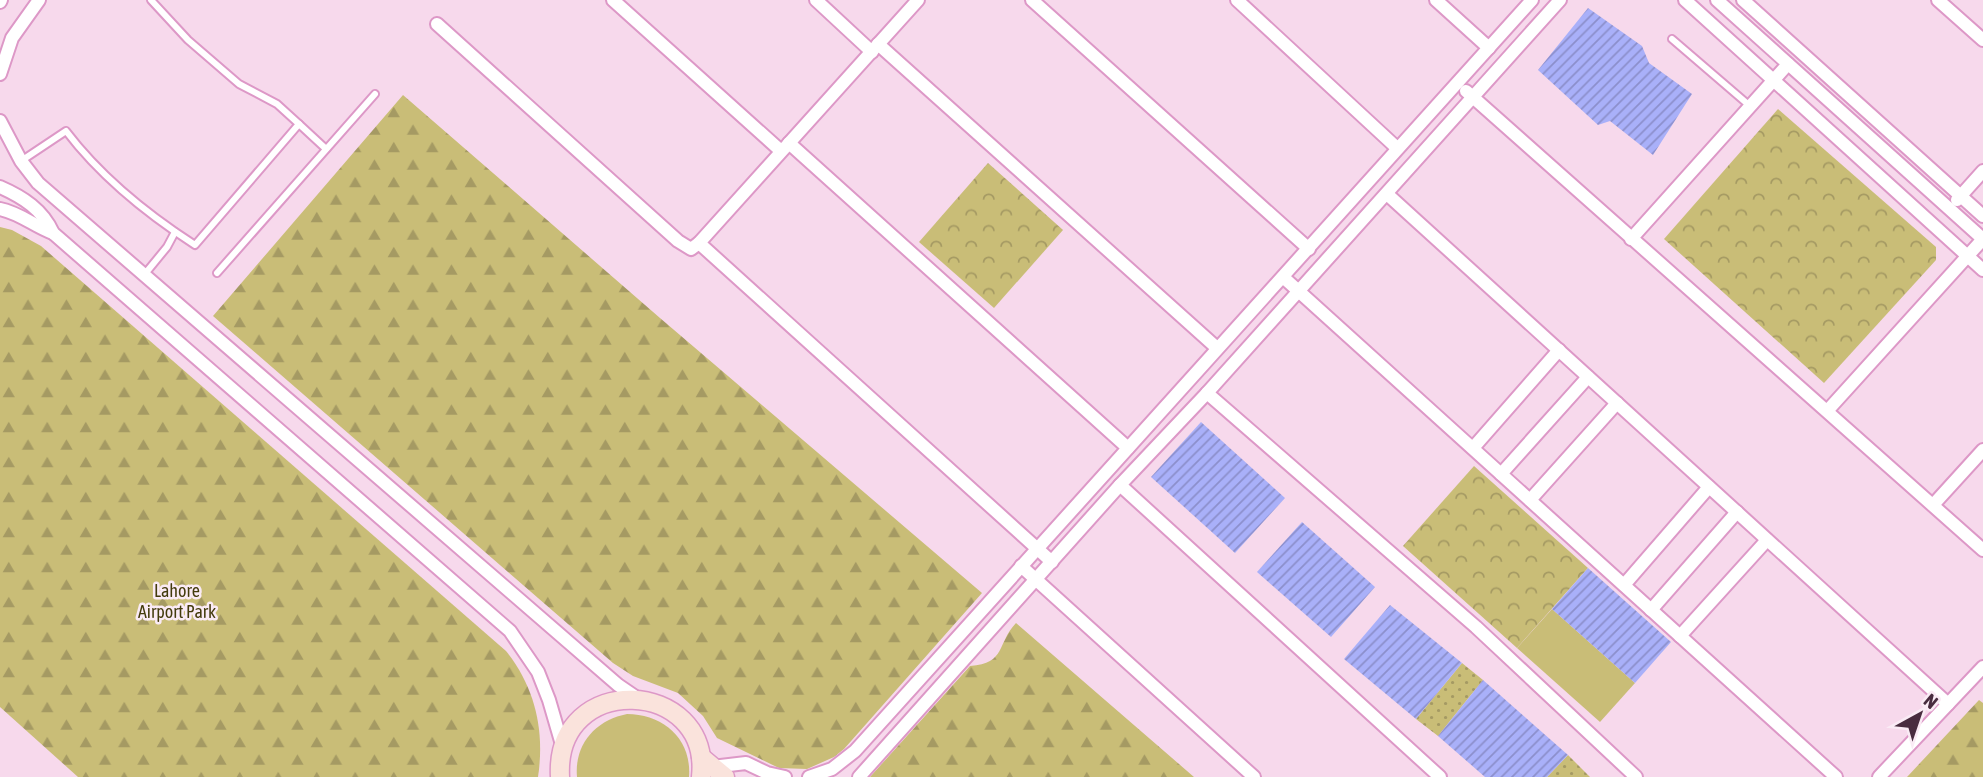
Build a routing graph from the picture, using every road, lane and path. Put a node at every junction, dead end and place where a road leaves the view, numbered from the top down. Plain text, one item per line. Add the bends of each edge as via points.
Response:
1 (39, 0) edge
2 (151, 0) edge
3 (613, 0) edge
4 (816, 0) edge
5 (918, 0) edge
6 (1032, 0) edge
7 (1237, 0) edge
8 (1436, 0) edge
9 (1532, 0) edge
10 (1560, 0) edge
11 (1685, 0) edge
12 (1717, 0) edge
13 (1743, 0) edge
14 (1938, 0) edge
15 (437, 24) dead end
16 (1672, 39) dead end
17 (1983, 40) edge
18 (875, 48) junction
19 (1489, 48) junction
20 (1788, 64) junction
21 (0, 74) edge
22 (1774, 79) junction
23 (1458, 83) junction
24 (375, 93) dead end
25 (1472, 96) junction
26 (1750, 106) junction
27 (0, 121) edge
28 (299, 124) junction
29 (785, 147) junction
30 (1397, 148) junction
31 (327, 149) junction
32 (21, 161) junction
33 (1983, 171) edge
34 (0, 187) edge
35 (1387, 194) junction
36 (1960, 196) junction
37 (1949, 208) junction
38 (0, 209) edge
39 (1983, 216) edge
40 (175, 232) junction
41 (53, 233) junction
42 (1631, 239) junction
43 (1983, 239) edge
44 (699, 243) junction
45 (1309, 249) junction
46 (1968, 257) junction
47 (1983, 270) edge
48 (217, 272) dead end
49 (144, 275) junction
50 (1283, 277) junction
51 (1297, 290) junction
52 (1217, 348) junction
53 (1559, 350) junction
54 (1588, 377) junction
55 (1207, 393) junction
56 (1617, 403) junction
57 (1828, 410) junction
58 (1128, 448) junction
59 (1472, 448) junction
60 (1983, 450) edge
61 (1501, 474) junction
62 (1120, 485) junction
63 (1709, 487) junction
64 (1530, 500) junction
65 (1933, 505) junction
66 (1737, 512) junction
67 (1767, 540) junction
68 (1037, 550) junction
69 (1983, 550) edge
70 (1052, 562) junction
71 (1021, 566) junction
72 (1036, 579) junction
73 (1623, 585) junction
74 (1651, 610) junction
75 (1680, 636) junction
76 (1983, 667) edge
77 (637, 698) junction
78 (1948, 704) junction
79 (563, 748) junction
80 (710, 769) edge
81 (560, 777) edge
82 (785, 777) edge
83 (809, 777) edge
84 (859, 777) edge
85 (1254, 777) edge
86 (1440, 777) edge
87 (1636, 777) edge
88 (1836, 777) edge
89 (1880, 777) edge

1 - 21 street via 12,38
2 - 28 lane via 239,84 277,104
3 - 29 street
4 - 18 street
5 - 18 street
6 - 45 street
7 - 30 street
8 - 19 street
9 - 19 street
10 - 25 street
11 - 22 street
12 - 20 street
13 - 36 street
14 - 17 street
15 - 44 street via 678,241 691,249
16 - 26 lane
18 - 29 street
18 - 52 street
19 - 23 street
20 - 22 street
20 - 37 street
22 - 26 street
22 - 46 street
23 - 25 street
23 - 30 street
24 - 31 lane
25 - 35 street
25 - 42 street
26 - 42 street
27 - 32 street
28 - 31 lane
28 - 40 lane via 195,245
29 - 44 street
29 - 58 street
30 - 45 street
31 - 48 lane
32 - 40 lane via 66,131 87,159
32 - 49 street via 38,183
33 - 36 street
34 - 41 street via 47,218
35 - 51 street
35 - 53 street
36 - 37 street
36 - 39 street
37 - 43 street
38 - 41 street
40 - 49 lane
41 - 79 street via 510,631 538,672
42 - 57 street
43 - 46 street
44 - 68 street
45 - 50 street
46 - 47 street
46 - 57 street
49 - 77 street
50 - 51 street
50 - 52 street
51 - 55 street
51 - 59 street
52 - 58 street
53 - 54 street
53 - 59 street
54 - 56 street
54 - 61 street
55 - 62 street
55 - 87 street via 1476,626
56 - 63 street
56 - 64 street
57 - 65 street
58 - 68 street
59 - 61 street
60 - 65 street
61 - 64 street
62 - 70 street
62 - 86 street
63 - 66 street
63 - 73 street
64 - 73 street
65 - 69 street
66 - 67 street
66 - 74 street
67 - 75 street
67 - 78 street
68 - 70 street
68 - 71 street
70 - 72 street
71 - 72 street
71 - 83 street via 855,751 832,769
72 - 84 street
72 - 85 street
73 - 74 street
74 - 75 street
75 - 88 street
76 - 78 street
77 - 79 street via 605,702 591,710 574,727
77 - 80 street via 672,711 685,724
78 - 89 street
79 - 81 street
80 - 82 street via 746,763

